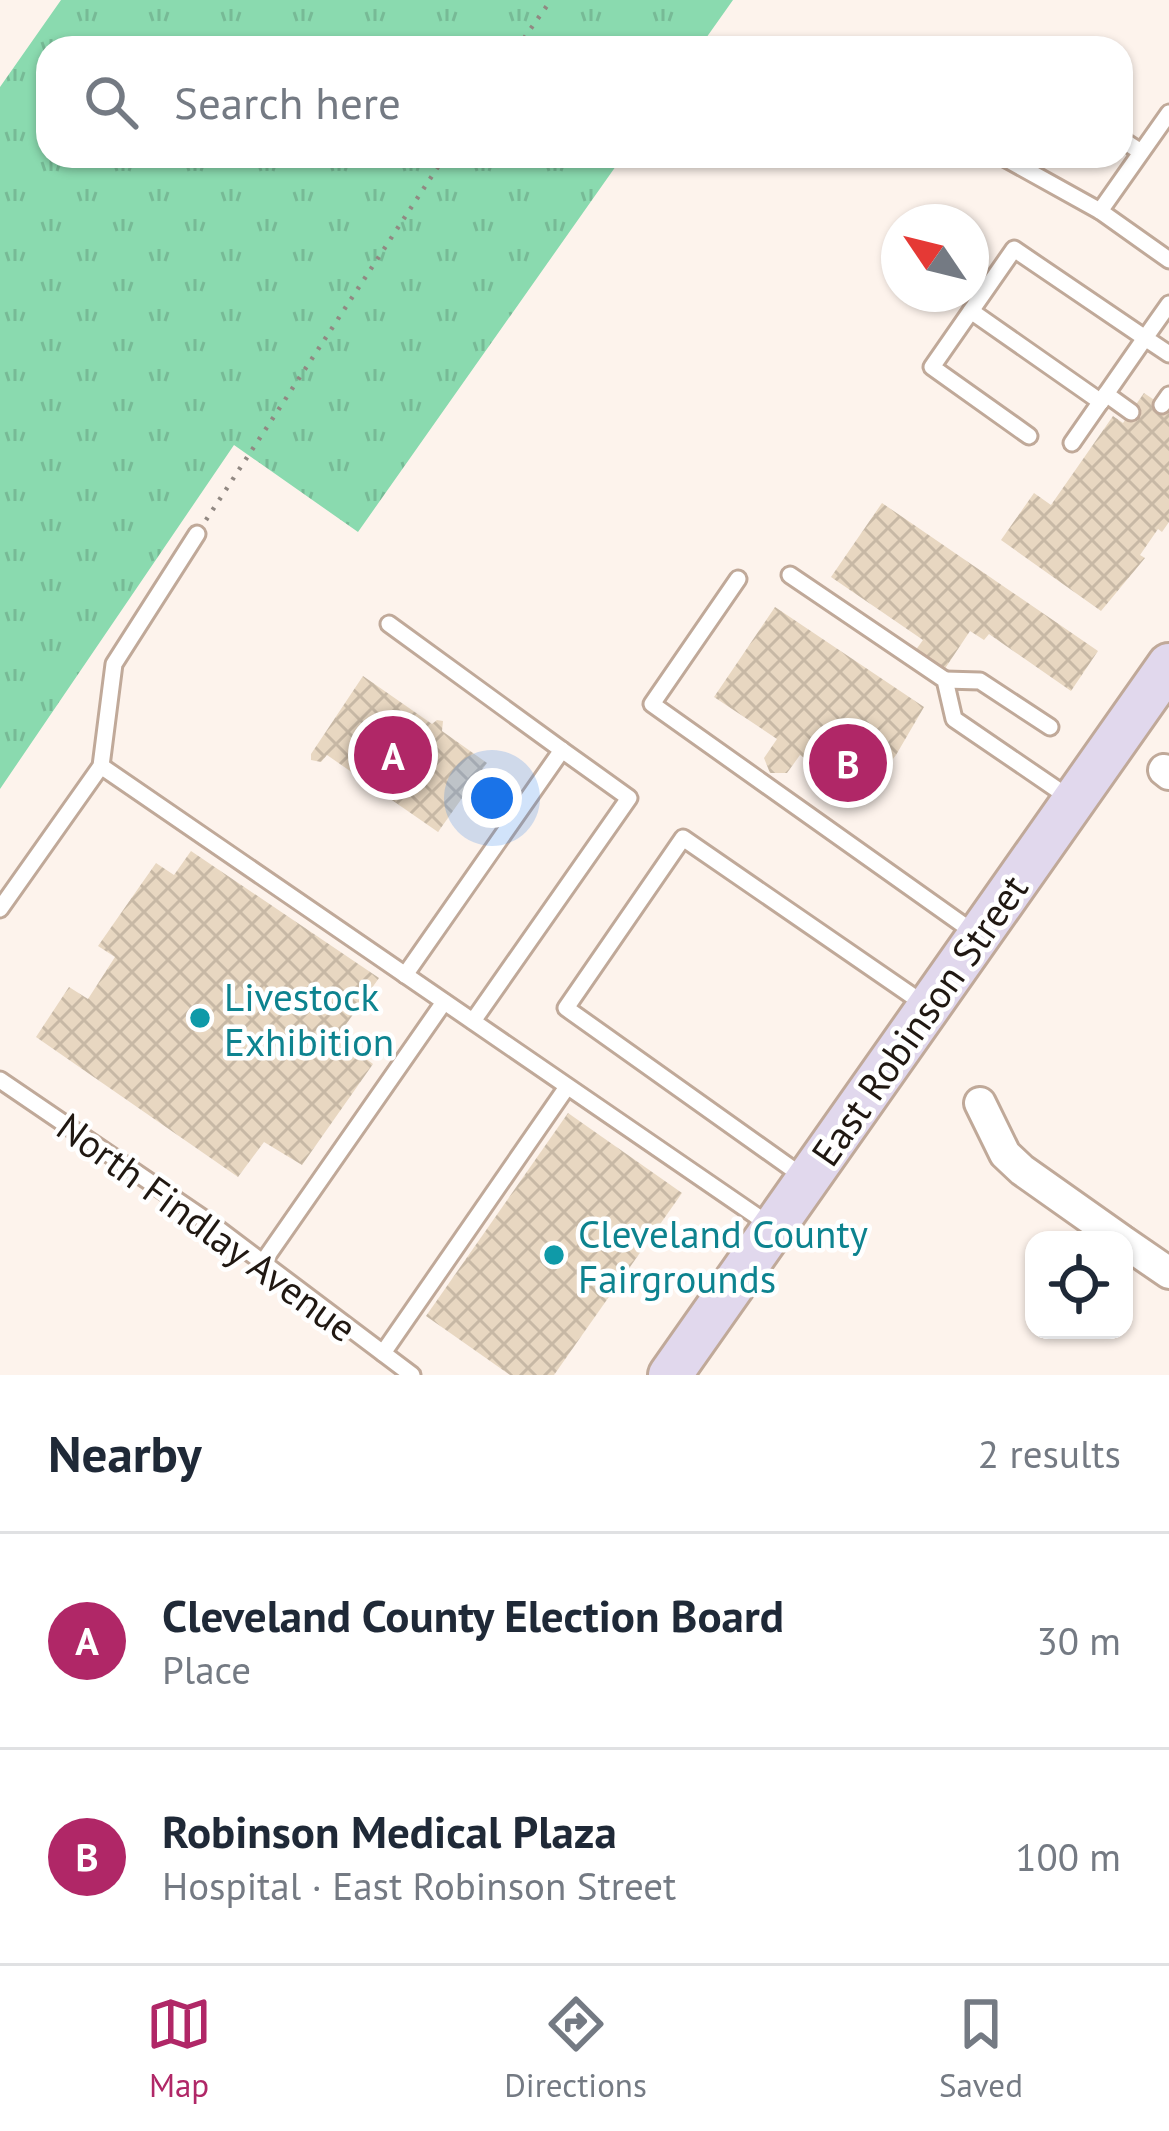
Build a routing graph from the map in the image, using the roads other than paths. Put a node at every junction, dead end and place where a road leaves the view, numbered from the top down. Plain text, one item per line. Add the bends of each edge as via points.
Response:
1 (1169, 112) edge
2 (1133, 147) edge
3 (1141, 152) junction
4 (1133, 164) edge
5 (1023, 168) edge
6 (1130, 168) edge
7 (1100, 211) junction
8 (1169, 260) edge
9 (989, 284) edge
10 (1169, 304) edge
11 (969, 312) edge
12 (972, 312) edge
13 (1145, 338) junction
14 (1169, 354) edge
15 (1103, 398) junction
16 (1131, 412) dead end
17 (1029, 436) dead end
18 (1072, 443) dead end
19 (196, 534) road end
20 (790, 575) dead end
21 (738, 579) dead end
22 (389, 624) dead end
23 (1169, 664) edge
24 (945, 680) junction
25 (1050, 727) dead end
26 (562, 750) junction
27 (101, 766) junction
28 (1073, 801) junction
29 (0, 909) edge
30 (979, 936) junction
31 (404, 974) junction
32 (444, 1002) junction
33 (928, 1007) junction
34 (472, 1021) junction
35 (0, 1080) edge
36 (568, 1087) junction
37 (980, 1102) dead end
38 (807, 1180) junction
39 (773, 1228) junction
40 (1109, 1231) edge
41 (1133, 1248) edge
42 (262, 1262) junction
43 (1169, 1274) edge
44 (383, 1353) junction
45 (412, 1375) edge
46 (670, 1375) edge

1 - 3 lane
2 - 3 lane
3 - 4 lane
5 - 7 lane
6 - 7 lane
7 - 8 lane
9 - 13 lane via 1014,249
10 - 13 lane
11 - 17 lane via 932,367
12 - 15 lane
13 - 14 lane
13 - 15 lane
15 - 16 lane
15 - 18 lane
19 - 27 lane via 114,664
20 - 24 lane
21 - 30 lane via 652,704
22 - 26 lane
23 - 28 main road, East Robinson Street
24 - 25 lane via 980,680
24 - 28 lane via 954,719
26 - 31 lane
26 - 34 lane via 629,798
27 - 29 lane
27 - 31 lane
28 - 30 main road, East Robinson Street
30 - 33 main road, East Robinson Street
31 - 32 lane
32 - 34 lane
32 - 42 lane
33 - 38 main road, East Robinson Street
33 - 38 lane via 683,838 566,1008
34 - 36 lane
35 - 42 lane, North Findlay Avenue
36 - 39 lane
36 - 44 lane
37 - 40 street via 1005,1154
38 - 39 main road, East Robinson Street
39 - 46 main road, East Robinson Street
41 - 43 street
42 - 44 lane, North Findlay Avenue
44 - 45 lane, North Findlay Avenue

